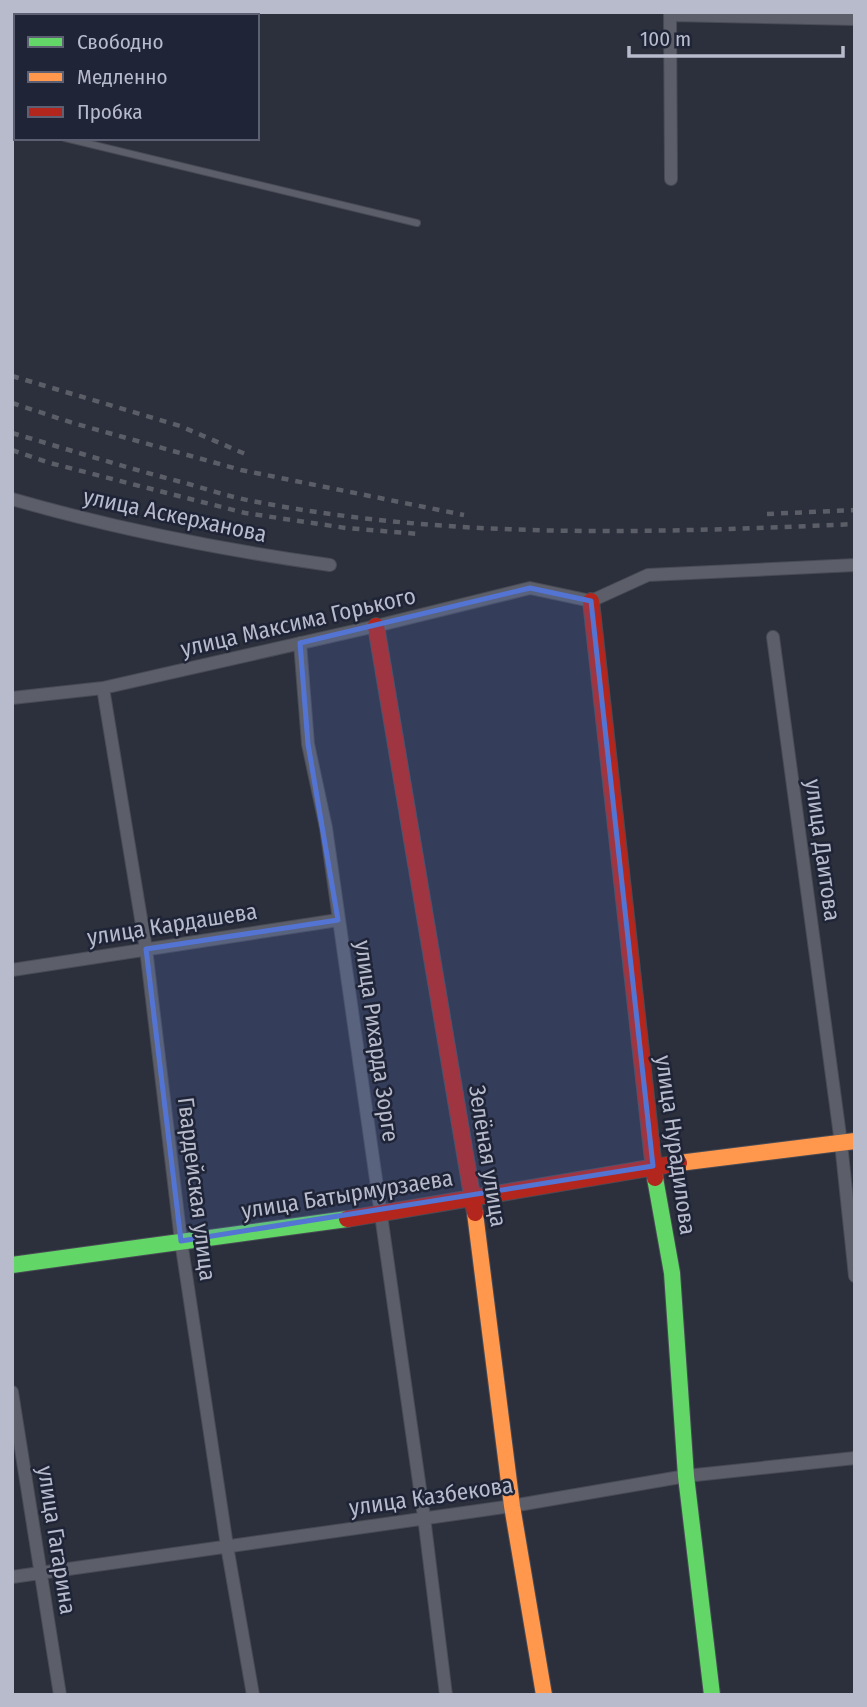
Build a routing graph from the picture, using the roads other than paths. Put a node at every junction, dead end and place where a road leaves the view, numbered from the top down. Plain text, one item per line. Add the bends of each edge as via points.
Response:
1 (670, 14) edge
2 (855, 19) edge
3 (73, 140) edge
4 (671, 179) dead end
5 (417, 223) dead end
6 (12, 499) edge
7 (330, 565) dead end
8 (855, 565) edge
9 (591, 601) junction
10 (376, 626) junction
11 (773, 637) dead end
12 (300, 643) junction
13 (103, 688) junction
14 (12, 698) edge
15 (338, 920) junction
16 (146, 949) junction
17 (12, 970) edge
18 (848, 1142) edge
19 (653, 1166) junction
20 (473, 1198) junction
21 (380, 1214) junction
22 (181, 1241) junction
23 (12, 1265) edge
24 (855, 1276) edge
25 (12, 1392) edge
26 (855, 1458) edge
27 (686, 1476) junction
28 (512, 1506) junction
29 (424, 1517) junction
30 (227, 1546) junction
31 (41, 1573) junction
32 (12, 1577) edge
33 (60, 1695) edge
34 (253, 1695) edge
35 (446, 1695) edge
36 (544, 1695) edge
37 (712, 1695) edge

1 - 2 street
1 - 4 street
3 - 5 lane
6 - 7 street, улица Аскерханова via 249,554
8 - 9 street via 648,575
9 - 10 street, улица Максима Горького via 530,588
9 - 19 street, улица Нурадилова
10 - 12 street, улица Максима Горького
10 - 20 street, Зелёная улица
11 - 18 street, улица Даитова
12 - 13 street, улица Максима Горького
12 - 15 street, улица Рихарда Зорге via 308,744 326,828
13 - 14 street, улица Максима Горького
13 - 16 street, Гвардейская улица
15 - 16 street, улица Кардашева
15 - 21 street, улица Рихарда Зорге
16 - 17 street, улица Кардашева
16 - 22 street, Гвардейская улица
18 - 19 street, улица Батырмурзаева
18 - 24 street, улица Даитова
19 - 20 street, улица Батырмурзаева
19 - 27 street, улица Нурадилова via 672,1273
20 - 21 street, улица Батырмурзаева
20 - 28 street, Зелёная улица
21 - 22 street, улица Батырмурзаева
21 - 29 street, улица Рихарда Зорге
22 - 23 street, улица Батырмурзаева
22 - 30 street, Гвардейская улица
25 - 31 street, улица Гагарина
26 - 27 street, улица Казбекова
27 - 28 street, улица Казбекова
27 - 37 street, улица Нурадилова
28 - 29 street, улица Казбекова
28 - 36 street, Зелёная улица
29 - 30 street, улица Казбекова
29 - 35 street, улица Рихарда Зорге
30 - 31 street, улица Казбекова
30 - 34 street, Гвардейская улица
31 - 32 street, улица Казбекова
31 - 33 street, улица Гагарина

